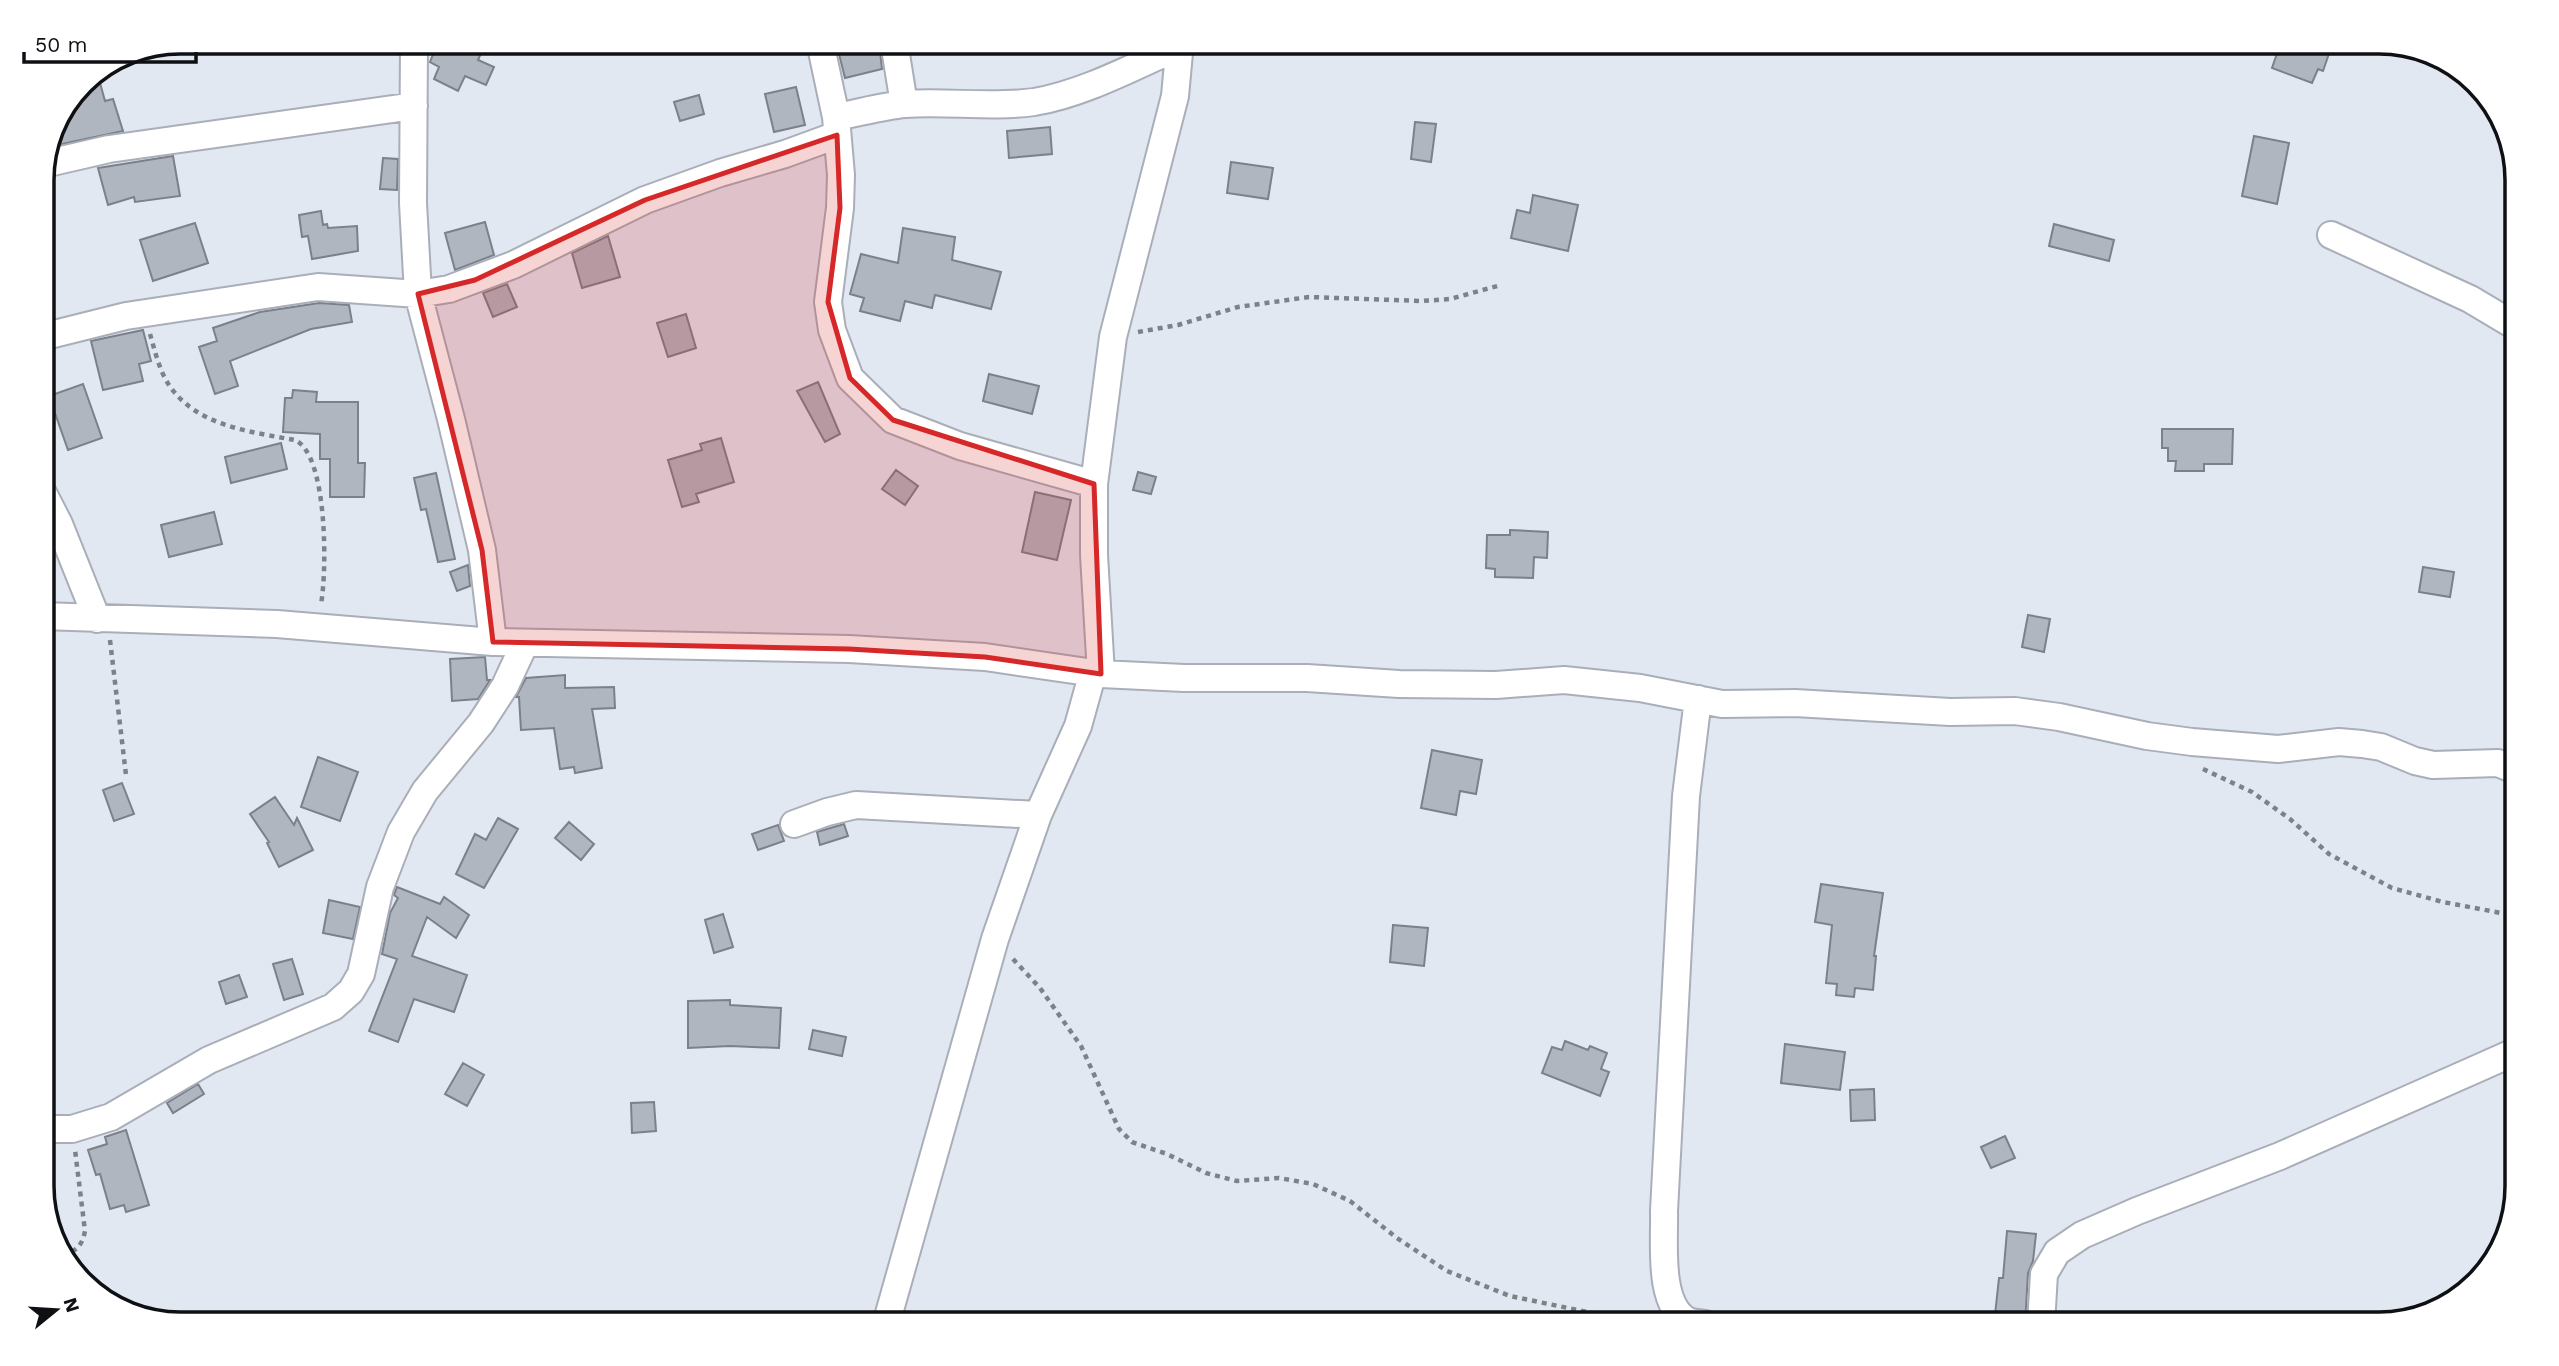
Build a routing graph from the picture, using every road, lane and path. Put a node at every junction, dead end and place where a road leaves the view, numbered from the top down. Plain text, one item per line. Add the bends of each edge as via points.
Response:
1 (414, 55) edge
2 (823, 55) edge
3 (896, 55) edge
4 (1158, 55) edge
5 (1179, 55) edge
6 (904, 104) junction
7 (414, 106) junction
8 (837, 126) junction
9 (56, 161) edge
10 (2331, 235) dead end
11 (1501, 285) dead end
12 (418, 294) junction
13 (144, 313) junction
14 (2504, 319) edge
15 (55, 333) edge
16 (1114, 337) junction
17 (1094, 484) junction
18 (55, 516) edge
19 (55, 616) edge
20 (102, 618) junction
21 (317, 629) junction
22 (493, 642) junction
23 (525, 643) junction
24 (1097, 673) junction
25 (1698, 699) junction
26 (2195, 766) dead end
27 (2505, 766) edge
28 (125, 775) dead end
29 (1038, 816) junction
30 (794, 824) dead end
31 (2505, 914) edge
32 (995, 939) junction
33 (2505, 1056) edge
34 (55, 1129) edge
35 (72, 1129) junction
36 (73, 1252) edge
37 (889, 1312) edge
38 (1587, 1312) edge
39 (1679, 1312) edge
40 (2042, 1312) edge

1 - 7 street
2 - 8 street
3 - 6 street
4 - 6 street via 1038,101
5 - 16 street via 1175,96
6 - 8 street
7 - 9 street via 109,149
7 - 12 street
8 - 12 street via 785,154 645,200 513,265 449,289
8 - 17 street via 840,208 828,302 832,330 850,378 893,420 960,446
10 - 14 street
11 - 16 path via 1450,299 1422,301 1309,297 1250,305
12 - 13 street via 318,288
12 - 22 street via 482,551
13 - 15 street
13 - 21 path via 167,384 183,403 229,428 295,440 307,450 320,492 323,531 323,595
16 - 17 street
17 - 24 street
18 - 20 street
19 - 20 street
20 - 21 street
20 - 28 path
21 - 22 street
22 - 23 street
23 - 24 street via 849,649 985,657
23 - 35 street via 481,723 425,791 401,832 380,887 361,974 351,991 333,1007 209,1060 111,1117
24 - 25 street via 1399,684 1564,680
24 - 29 street
25 - 27 street via 1722,704 2015,711 2192,742 2278,749 2339,742 2381,747 2433,765
25 - 39 street via 1685,796 1664,1211 1668,1296
26 - 31 path via 2252,792 2329,854 2392,888
29 - 30 street via 856,805
29 - 32 street
32 - 37 street
32 - 38 path via 1040,988 1081,1046 1119,1129 1132,1142 1237,1181 1279,1178 1313,1184 1350,1200 1447,1271 1510,1296
33 - 40 street via 2280,1156 2082,1236 2057,1252 2044,1274
34 - 35 street
35 - 36 path via 85,1231

